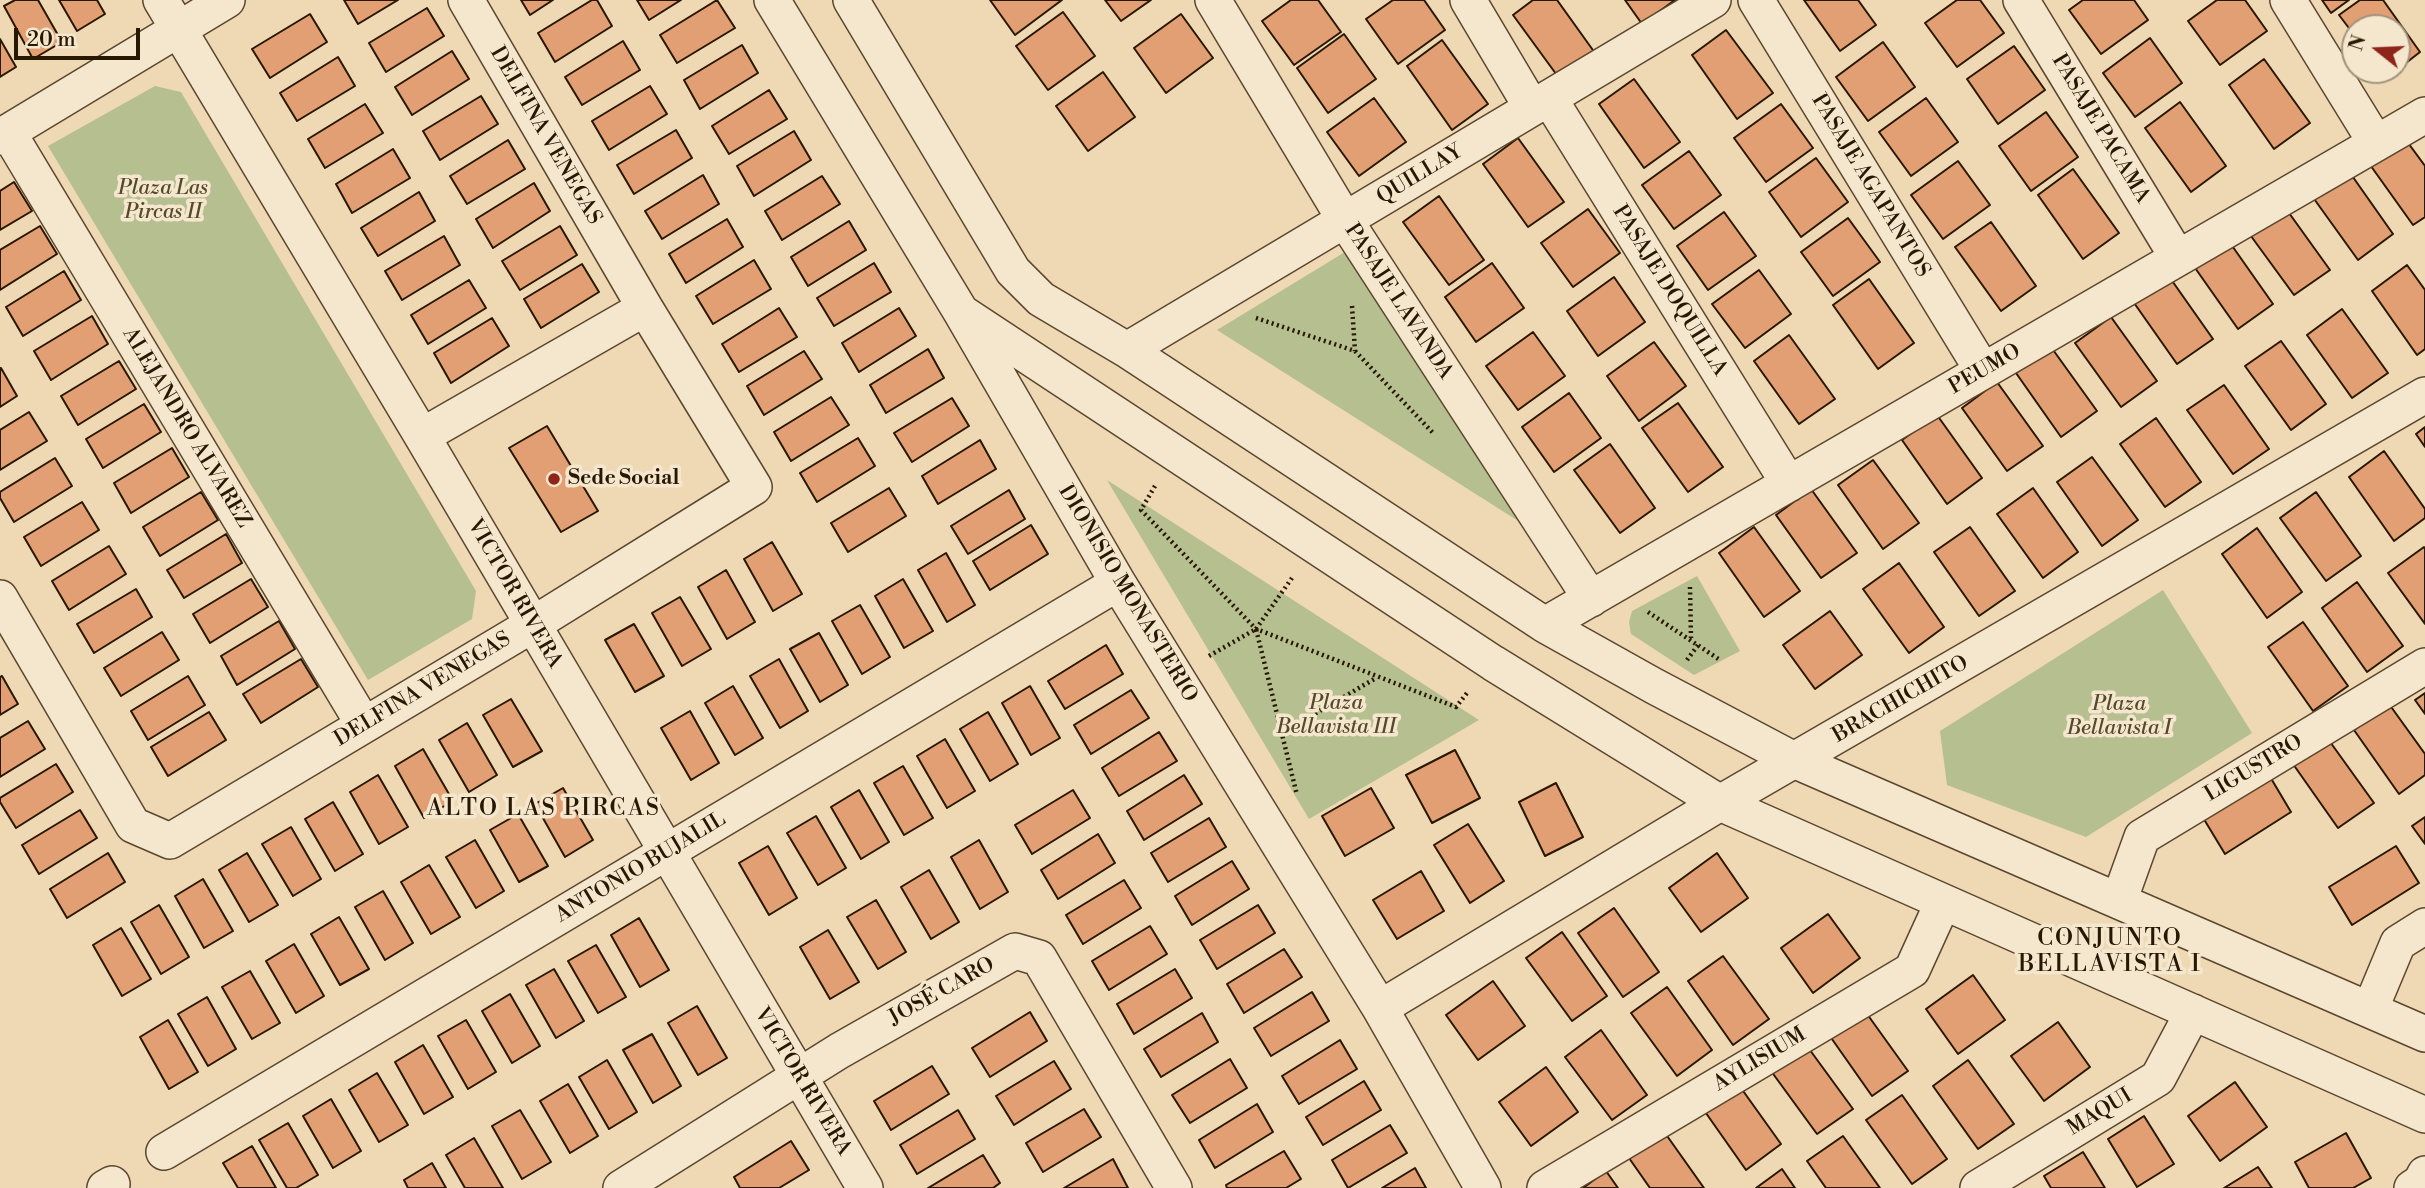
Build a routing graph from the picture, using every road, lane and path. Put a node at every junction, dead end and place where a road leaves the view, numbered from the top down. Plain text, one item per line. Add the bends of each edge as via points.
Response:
1 (161, 0) edge
2 (227, 0) edge
3 (466, 0) edge
4 (772, 0) edge
5 (851, 0) edge
6 (1213, 0) edge
7 (1468, 0) edge
8 (1713, 0) edge
9 (1756, 0) edge
10 (2021, 0) edge
11 (2288, 0) edge
12 (179, 29) junction
13 (1540, 103) junction
14 (2425, 115) edge
15 (4, 134) edge
16 (2375, 143) junction
17 (1345, 220) junction
18 (2178, 258) junction
19 (1207, 302) junction
20 (645, 308) junction
21 (961, 312) junction
22 (1127, 350) junction
23 (1983, 371) junction
24 (2425, 395) edge
25 (422, 436) junction
26 (1440, 440) dead end
27 (1174, 453) junction
28 (1790, 484) junction
29 (1315, 546) junction
30 (1675, 551) junction
31 (1622, 581) junction
32 (1118, 583) junction
33 (0, 598) edge
34 (1591, 599) junction
35 (532, 625) junction
36 (1545, 625) junction
37 (1256, 629) junction
38 (1691, 639) junction
39 (1720, 660) dead end
40 (1493, 663) junction
41 (2425, 666) edge
42 (1175, 676) junction
43 (1376, 677) junction
44 (364, 725) junction
45 (1282, 733) junction
46 (1796, 761) junction
47 (1720, 803) junction
48 (1273, 836) junction
49 (667, 852) junction
50 (2119, 901) junction
51 (1943, 902) junction
52 (2425, 926) edge
53 (1380, 1008) junction
54 (2370, 1010) junction
55 (2193, 1012) junction
56 (2425, 1034) edge
57 (799, 1077) junction
58 (2425, 1115) edge
59 (164, 1152) dead end
60 (2425, 1174) edge
61 (621, 1188) edge
62 (865, 1188) edge
63 (1174, 1188) edge
64 (1483, 1188) edge
65 (1545, 1188) edge
66 (1978, 1188) edge
67 (2412, 1188) edge

1 - 12 street, VICTOR RIVERA
2 - 12 street
3 - 20 street, DELFINA VENEGAS
4 - 21 street, DIONISIO MONASTERIO
5 - 22 street via 1013,271 1041,299
6 - 17 street, PASAJE LAVANDA
7 - 13 street, PASAJE DOQUILLA
8 - 13 street, QUILLAY
9 - 23 street, PASAJE AGAPANTOS
10 - 18 street, PASAJE PACAMA
11 - 16 street
12 - 15 street
12 - 25 street, VICTOR RIVERA
13 - 17 street, QUILLAY
13 - 28 street, PASAJE DOQUILLA
14 - 16 street, PEUMO
15 - 44 street, ALEJANDRO ALVAREZ
16 - 18 street, PEUMO
17 - 19 street, QUILLAY
17 - 34 street, PASAJE LAVANDA
18 - 23 street, PEUMO
19 - 22 street, QUILLAY
19 - 26 path via 1355,351
20 - 25 street
20 - 35 street, DELFINA VENEGAS via 754,487
21 - 27 street
21 - 32 street, DIONISIO MONASTERIO
22 - 36 street
23 - 28 street, PEUMO
24 - 46 street, BRACHICHITO
25 - 35 street, VICTOR RIVERA
27 - 29 street
27 - 37 path via 1141,510
28 - 30 street, PEUMO
29 - 37 path
29 - 40 street
30 - 31 street, PEUMO
30 - 38 path via 1690,580
31 - 34 street, PEUMO
31 - 38 path via 1641,608
32 - 42 street, DIONISIO MONASTERIO
32 - 49 street, ANTONIO BUJALIL
33 - 44 street, DELFINA VENEGAS via 133,825 170,841
34 - 36 street, PEUMO
35 - 44 street, DELFINA VENEGAS
35 - 49 street, VICTOR RIVERA
36 - 46 street
37 - 42 path
37 - 43 path
37 - 45 path
38 - 39 path
40 - 43 path via 1456,707
40 - 47 street
41 - 50 street, LIGUSTRO via 2142,837
42 - 48 street, DIONISIO MONASTERIO
43 - 45 path
45 - 48 path via 1299,802
46 - 47 street, BRACHICHITO
46 - 50 street
47 - 51 street
47 - 53 street, BRACHICHITO
48 - 53 street, DIONISIO MONASTERIO
49 - 57 street, VICTOR RIVERA
49 - 59 street, ANTONIO BUJALIL
50 - 54 street
51 - 55 street
51 - 65 street, AYLISIUM via 1912,970
52 - 54 street via 2398,943
53 - 64 street, DIONISIO MONASTERIO
54 - 56 street
55 - 58 street
55 - 66 street, MAQUI via 2158,1078
57 - 61 street, JOSÉ CARO
57 - 62 street, VICTOR RIVERA
57 - 63 street, JOSÉ CARO via 1015,951 1039,958
60 - 67 street

